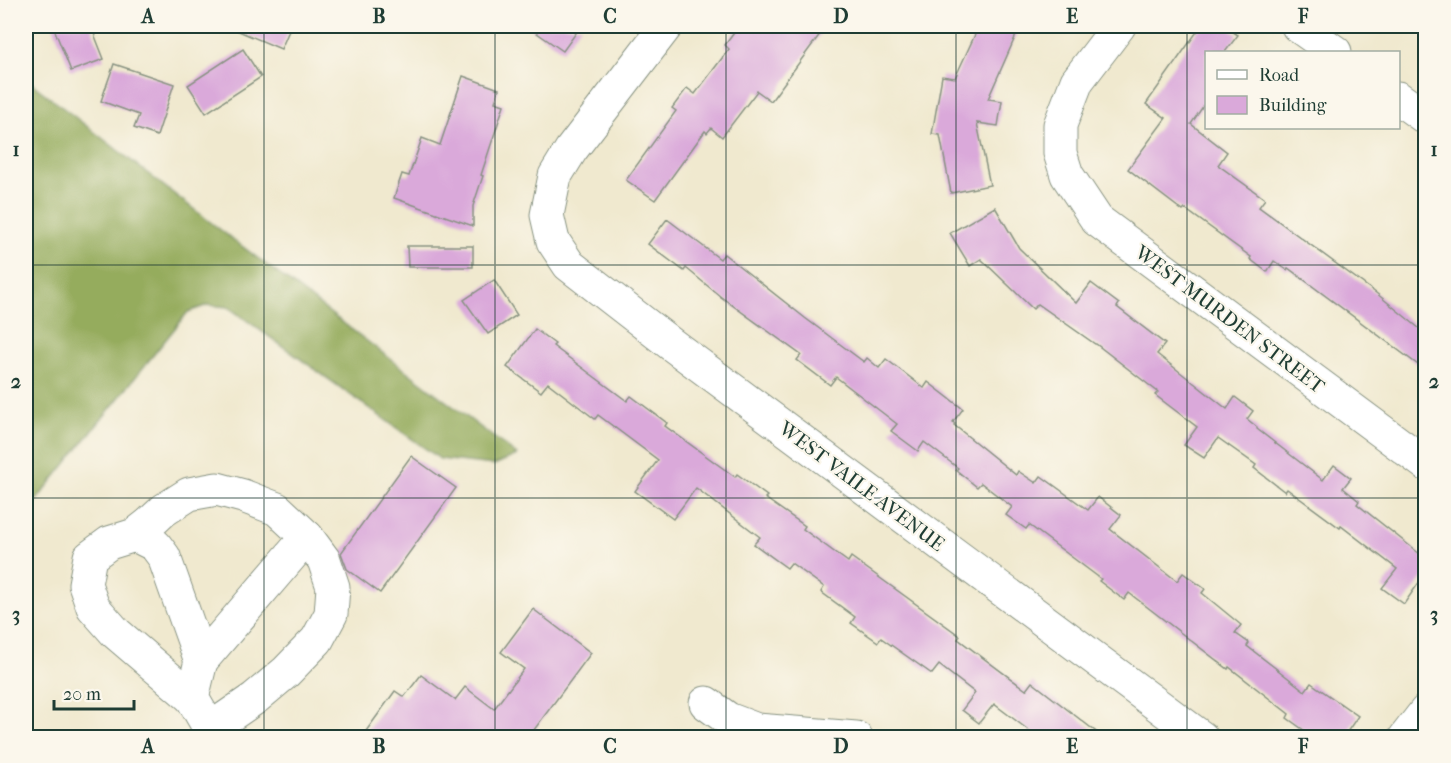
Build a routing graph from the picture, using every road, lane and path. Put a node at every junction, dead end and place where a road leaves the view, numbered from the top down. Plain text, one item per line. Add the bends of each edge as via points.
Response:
1 (666, 26) edge
2 (1119, 26) edge
3 (1298, 26) edge
4 (1334, 51) edge
5 (1400, 99) edge
6 (1425, 118) edge
7 (1425, 464) edge
8 (135, 535) junction
9 (307, 537) junction
10 (201, 661) junction
11 (192, 698) junction
12 (706, 704) dead end
13 (1425, 711) edge
14 (207, 733) edge
15 (856, 738) edge
16 (1202, 738) edge
17 (1405, 738) edge

1 - 16 street, WEST VAILE AVENUE via 555,176 547,215 554,242 569,266
2 - 7 street, WEST MURDEN STREET via 1077,81 1060,125 1060,153 1067,175 1097,220
3 - 4 street
5 - 6 street
8 - 9 street via 189,494 217,489 277,509
8 - 10 street via 155,545 164,557
8 - 11 street via 109,543 90,557 85,584 93,607 116,633
9 - 10 street
9 - 14 street via 324,560 333,587 331,614 322,632 278,678
10 - 11 street
11 - 14 street
12 - 15 street via 728,719 757,730
13 - 17 street

